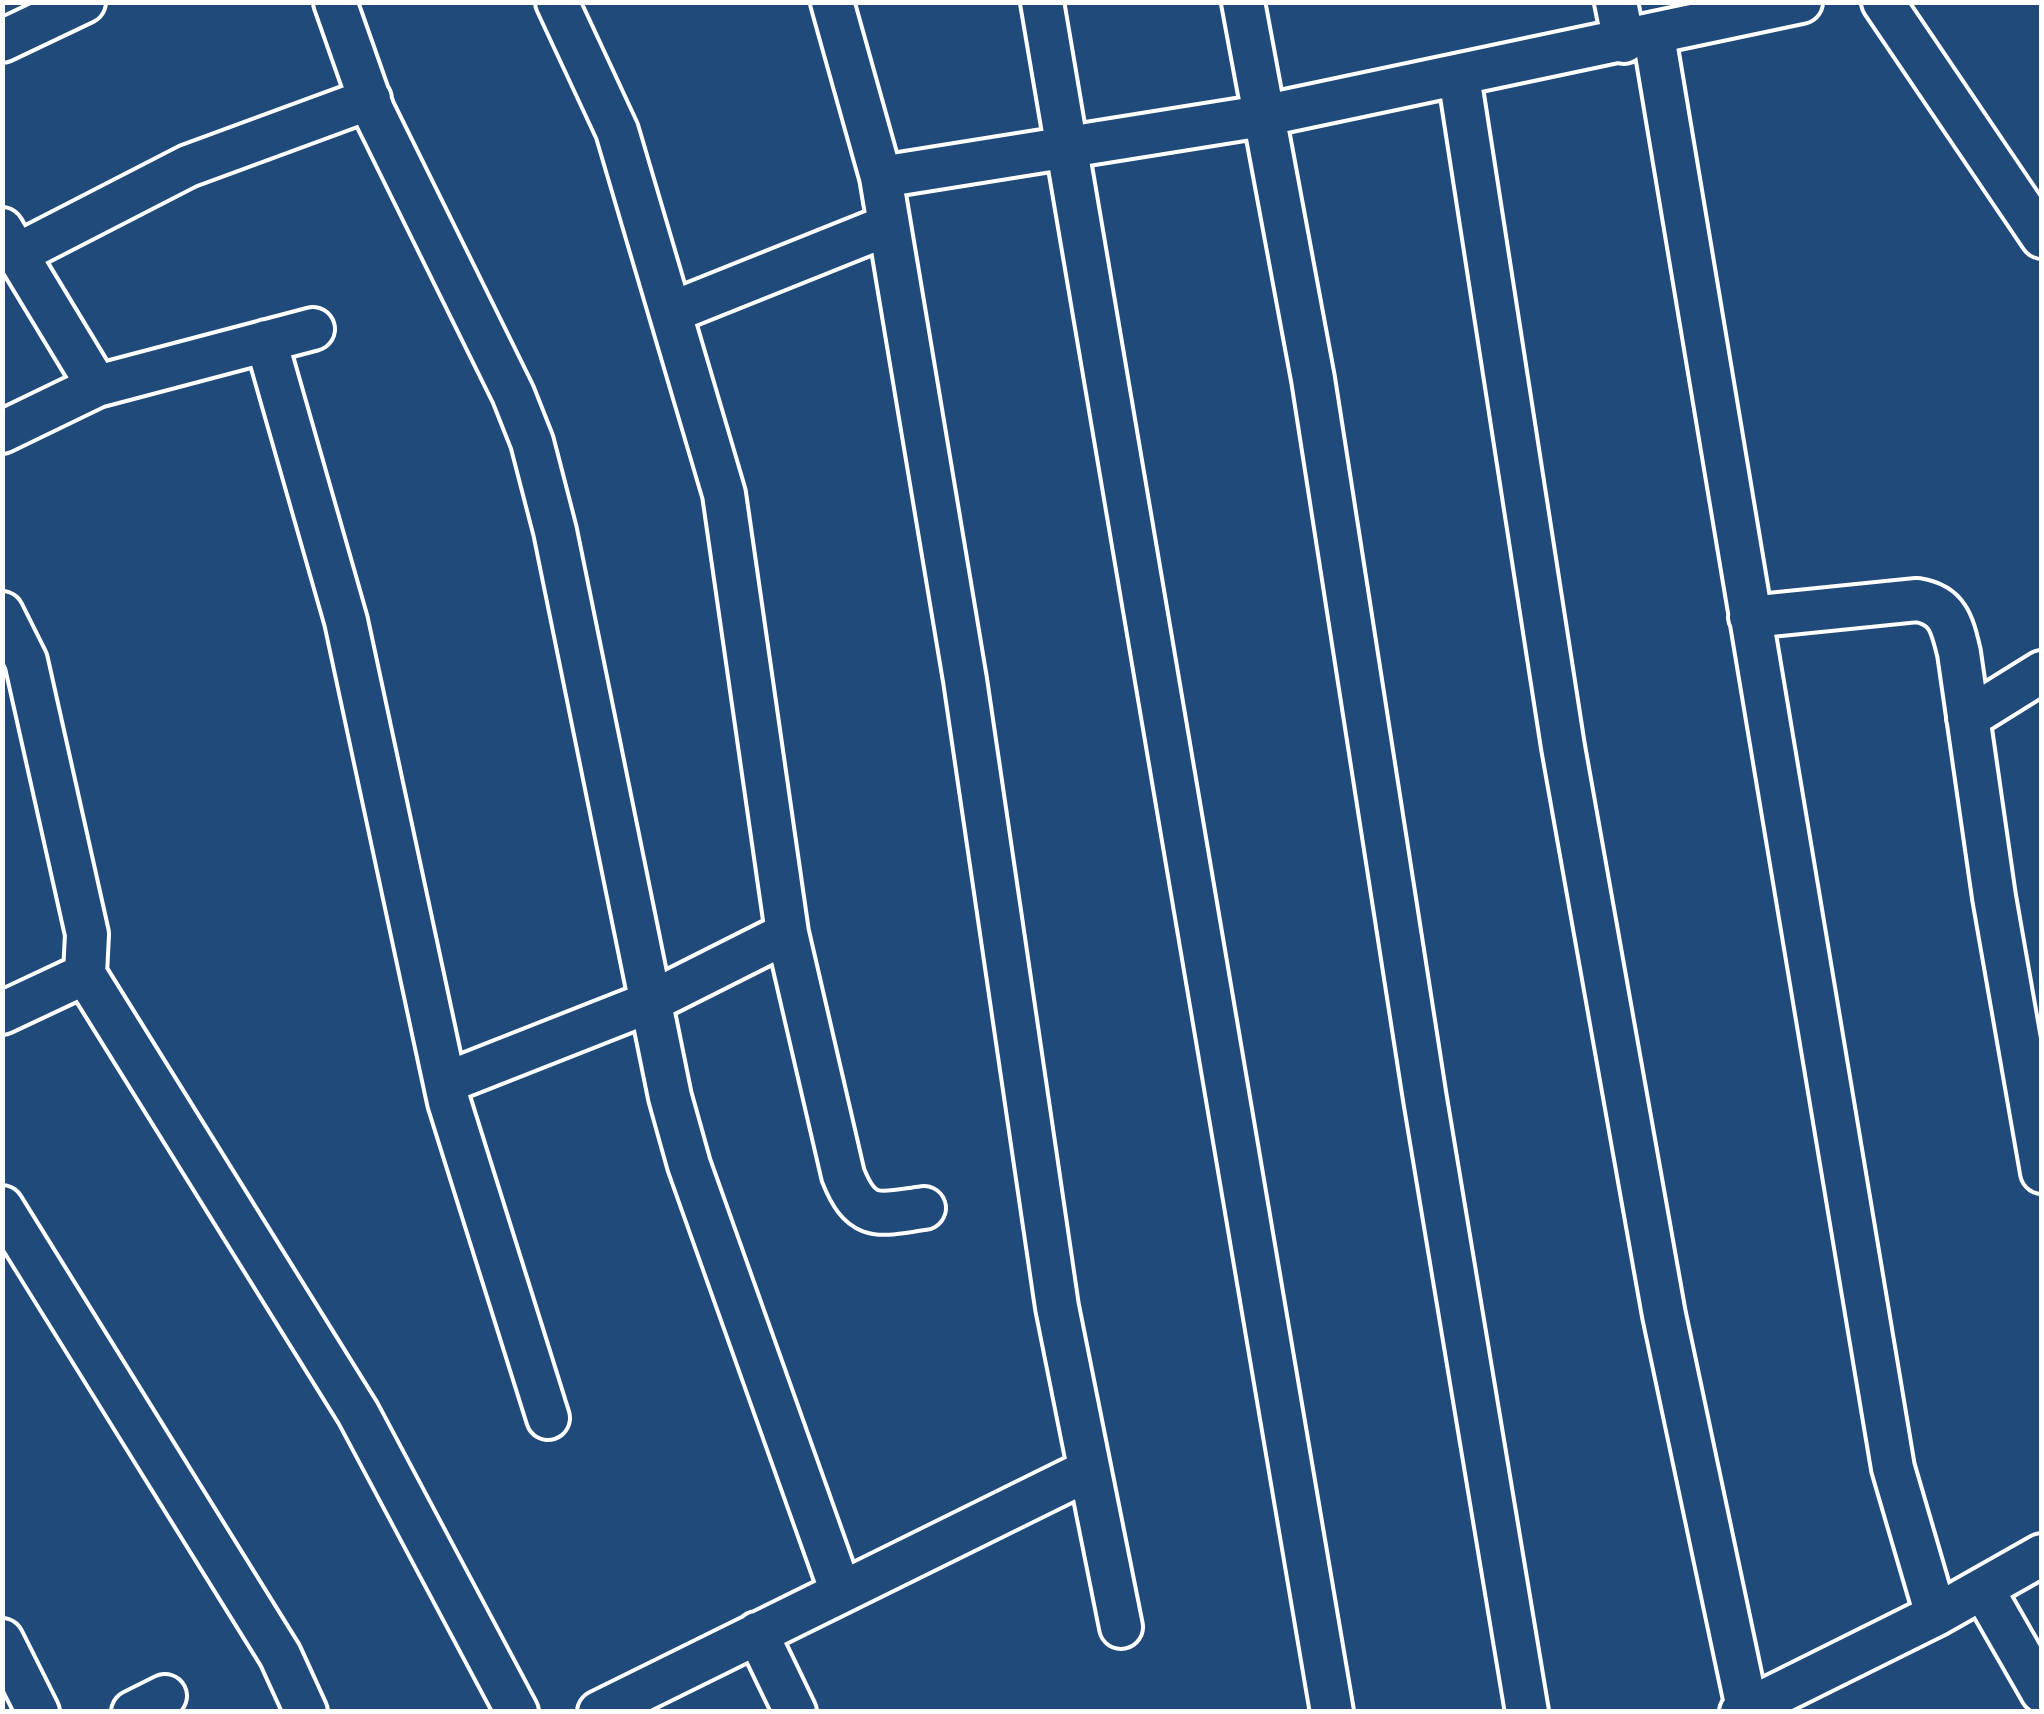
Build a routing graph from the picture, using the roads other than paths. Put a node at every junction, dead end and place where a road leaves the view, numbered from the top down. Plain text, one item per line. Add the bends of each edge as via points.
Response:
1 (84, 2) edge
2 (335, 2) edge
3 (557, 2) edge
4 (832, 2) edge
5 (1042, 2) edge
6 (1243, 2) edge
7 (1616, 2) edge
8 (1801, 2) edge
9 (1883, 2) edge
10 (1639, 39) junction
11 (2, 41) edge
12 (1459, 76) junction
13 (370, 100) junction
14 (1262, 116) junction
15 (1065, 148) junction
16 (881, 176) junction
17 (889, 225) junction
18 (2042, 237) edge
19 (10, 241) edge
20 (672, 312) junction
21 (312, 329) dead end
22 (266, 341) junction
23 (97, 386) junction
24 (2, 432) edge
25 (2, 614) edge
26 (1750, 617) junction
27 (2042, 672) edge
28 (1968, 718) junction
29 (787, 932) junction
30 (85, 974) junction
31 (648, 1004) junction
32 (2, 1012) edge
33 (445, 1083) junction
34 (2042, 1172) edge
35 (2, 1207) edge
36 (924, 1208) dead end
37 (548, 1418) dead end
38 (1089, 1470) junction
39 (2042, 1555) edge
40 (1984, 1589) junction
41 (841, 1592) junction
42 (1936, 1616) junction
43 (1121, 1627) dead end
44 (756, 1634) junction
45 (2, 1640) edge
46 (2042, 1692) edge
47 (1795, 1700) edge
48 (1744, 1710) edge
49 (38, 1712) edge
50 (306, 1712) edge
51 (516, 1712) edge
52 (598, 1712) edge
53 (794, 1712) edge
54 (1332, 1712) edge
55 (1527, 1712) edge

1 - 11 street
2 - 13 street
3 - 20 street via 616,131
4 - 16 street
5 - 15 street
6 - 14 street
7 - 10 street
8 - 10 street
9 - 18 street
10 - 12 street
10 - 26 street
12 - 14 street
12 - 48 street via 1563,747 1664,1315
13 - 19 street
13 - 31 street via 532,442
14 - 15 street
14 - 55 street via 1316,398
15 - 16 street
15 - 54 street
16 - 17 street
17 - 20 street
17 - 38 street via 1057,1306
19 - 23 street
20 - 29 street via 724,494
21 - 22 street
22 - 23 street
22 - 33 street via 346,621
23 - 24 street
25 - 30 street via 26,661 87,934
26 - 28 street via 1937,603 1954,632
26 - 42 street via 1894,1468
27 - 28 street
28 - 34 street
29 - 31 street
29 - 36 street via 850,1193 875,1215
30 - 32 street
30 - 51 street via 358,1413
31 - 33 street
31 - 41 street via 689,1165
33 - 37 street
35 - 50 street via 280,1655
38 - 41 street
38 - 43 street
39 - 40 street
40 - 42 street
40 - 46 street
41 - 44 street
42 - 47 street
44 - 52 street
44 - 53 street
45 - 49 street
47 - 48 street

